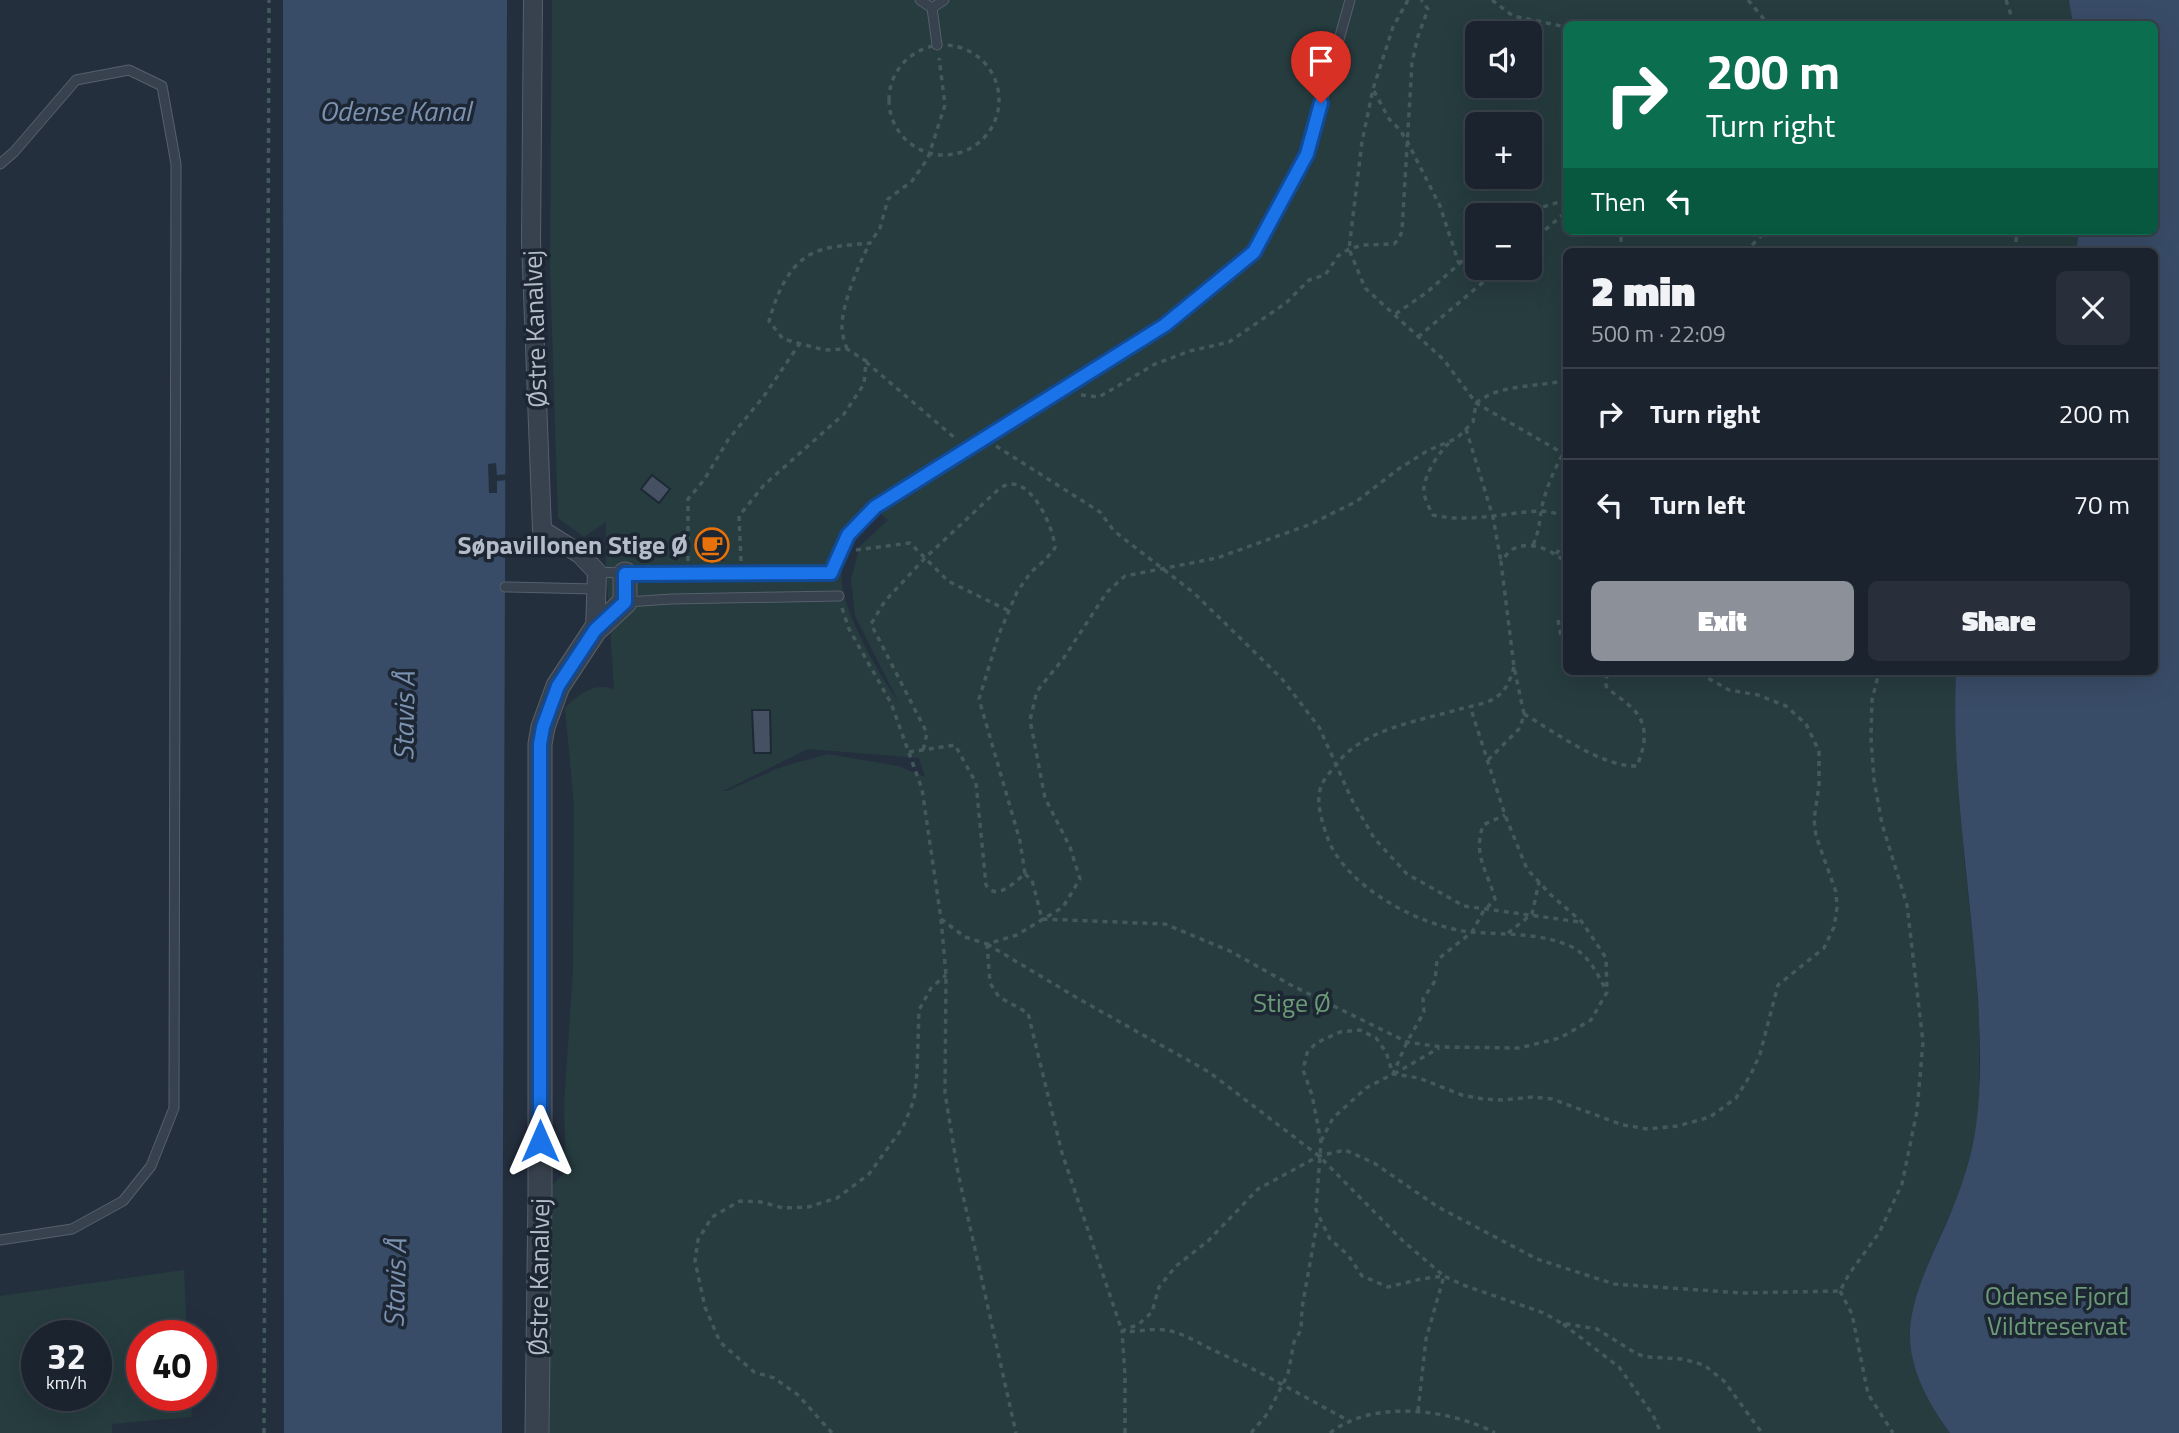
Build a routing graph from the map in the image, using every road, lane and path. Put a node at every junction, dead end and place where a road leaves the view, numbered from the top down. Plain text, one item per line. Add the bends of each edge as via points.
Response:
1 (269, 0) edge
2 (533, 0) edge
3 (920, 0) edge
4 (944, 0) edge
5 (1350, 0) edge
6 (1408, 0) edge
7 (1422, 0) edge
8 (1492, 0) edge
9 (1748, 0) edge
10 (2006, 0) edge
11 (932, 8) junction
12 (1766, 21) edge
13 (2013, 21) edge
14 (1563, 26) edge
15 (937, 45) junction
16 (1373, 89) junction
17 (1407, 141) junction
18 (929, 154) junction
19 (0, 164) edge
20 (1563, 201) edge
21 (1542, 207) edge
22 (1563, 215) edge
23 (1542, 233) edge
24 (1762, 235) edge
25 (870, 243) junction
26 (1749, 248) edge
27 (1349, 249) junction
28 (1465, 258) edge
29 (1459, 264) junction
30 (1486, 280) edge
31 (1394, 315) junction
32 (1419, 337) junction
33 (800, 343) junction
34 (847, 349) junction
35 (866, 361) junction
36 (1563, 380) edge
37 (1047, 400) junction
38 (1476, 403) junction
39 (1466, 429) junction
40 (1457, 438) junction
41 (986, 439) junction
42 (967, 451) junction
43 (1563, 454) edge
44 (1563, 459) edge
45 (1541, 511) junction
46 (1563, 515) edge
47 (1493, 517) junction
48 (1563, 544) edge
49 (1533, 545) junction
50 (840, 552) junction
51 (1556, 554) junction
52 (926, 557) junction
53 (1563, 560) edge
54 (1501, 562) junction
55 (1161, 568) junction
56 (625, 574) junction
57 (688, 575) junction
58 (741, 575) junction
59 (596, 581) junction
60 (505, 587) dead end
61 (839, 596) joint
62 (625, 602) junction
63 (1009, 611) junction
64 (1563, 616) edge
65 (595, 630) junction
66 (1563, 637) edge
67 (1514, 667) junction
68 (1608, 675) edge
69 (1703, 675) edge
70 (1878, 675) edge
71 (1470, 706) junction
72 (1524, 713) junction
73 (923, 751) junction
74 (909, 752) junction
75 (1488, 760) junction
76 (1336, 765) junction
77 (1505, 815) junction
78 (1025, 874) junction
79 (1539, 882) junction
80 (1486, 908) junction
81 (1532, 914) junction
82 (941, 919) junction
83 (1042, 919) junction
84 (1582, 922) junction
85 (1472, 932) junction
86 (1508, 933) junction
87 (987, 944) junction
88 (946, 975) junction
89 (1607, 992) junction
90 (1407, 1042) junction
91 (1441, 1047) junction
92 (1393, 1074) junction
93 (1321, 1142) junction
94 (1319, 1156) junction
95 (1318, 1216) junction
96 (0, 1240) edge
97 (1444, 1276) junction
98 (1840, 1291) junction
99 (1561, 1323) junction
100 (1122, 1331) junction
101 (1282, 1386) junction
102 (1418, 1411) junction
103 (1351, 1422) junction
104 (264, 1433) edge
105 (537, 1433) edge
106 (832, 1433) edge
107 (1016, 1433) edge
108 (1125, 1433) edge
109 (1251, 1433) edge
110 (1330, 1433) edge
111 (1495, 1433) edge
112 (1661, 1433) edge
113 (1762, 1433) edge
114 (1893, 1433) edge

1 - 104 path
2 - 59 street, Østre Kanalvej via 531,241 542,530 580,554
3 - 11 lane
4 - 11 lane
5 - 37 lane via 1307,154 1254,252 1165,325
6 - 16 path via 1393,27
7 - 17 path via 1428,9 1412,63
8 - 14 path via 1513,16
9 - 12 path
10 - 13 path
11 - 15 lane
15 - 18 path via 946,105
15 - 18 path via 905,61 889,93 897,130
15 - 18 path via 968,50 984,61 998,86 999,106 989,132 975,146 946,156
16 - 17 path
16 - 27 path
17 - 27 path via 1399,239 1394,244
17 - 29 path via 1440,206
18 - 25 path via 912,181 888,199 880,228
19 - 96 lane via 76,80 129,70 162,86 176,164 174,1108 151,1166 123,1201 72,1229
20 - 21 path
22 - 23 path
24 - 26 path
25 - 33 path via 820,250 799,261 777,292 769,321 783,339
25 - 34 path via 845,310 842,327
27 - 31 path via 1365,288
27 - 37 path via 1325,275 1309,280 1295,297 1229,342 1155,364 1099,397
28 - 29 path
29 - 31 path
30 - 32 path
31 - 32 path
32 - 38 path via 1444,360
33 - 34 path via 824,350
33 - 57 path via 688,499
34 - 35 path
35 - 42 path
35 - 58 path via 864,384 844,414 764,485 739,516
36 - 38 path via 1498,391
37 - 41 lane
38 - 39 path via 1473,422
38 - 43 path
39 - 40 path
39 - 47 path
40 - 47 path via 1437,456 1424,487 1433,515
40 - 55 path via 1427,451 1357,501 1311,524 1217,558
41 - 42 lane
41 - 55 path via 1100,512 1114,531
42 - 50 lane via 875,507 848,535
44 - 45 path via 1548,485
45 - 46 path
45 - 47 path
45 - 49 path via 1541,527
47 - 54 path
48 - 51 path
49 - 51 path
49 - 54 path via 1512,550
50 - 52 path via 910,543
50 - 58 lane via 831,573
51 - 53 path
52 - 63 path via 948,580
52 - 63 path via 1000,488 1012,484 1026,489 1037,501 1055,548 1031,572
52 - 73 path via 885,601 872,624 927,733
54 - 67 path
55 - 76 path via 1194,593 1282,679 1319,727
55 - 83 path via 1125,576 1107,592 1037,691 1030,720 1045,797 1070,847 1080,880 1063,907
56 - 57 lane
56 - 59 lane
56 - 62 street
57 - 58 lane
59 - 60 lane
59 - 65 street
61 - 62 lane
61 - 74 path via 849,629 891,703
62 - 65 street, Østre Kanalvej
63 - 78 path via 979,699 1020,841
64 - 66 path via 1558,620
65 - 105 street, Østre Kanalvej via 558,686 540,744
67 - 71 path via 1508,685 1494,699
67 - 72 path
68 - 72 path via 1606,686 1643,721 1644,748 1637,766 1623,766 1593,754
69 - 92 path via 1729,691 1759,695 1786,706 1806,724 1819,751 1815,836 1836,892 1834,927 1824,948 1778,985 1760,1054 1736,1098 1710,1117 1648,1129 1623,1125 1552,1099 1483,1099
70 - 98 path via 1872,700 1874,780 1907,905 1923,1042 1917,1111 1902,1184 1878,1233
71 - 75 path
71 - 76 path via 1369,738
72 - 75 path via 1520,728
73 - 74 path
73 - 78 path via 954,745 976,783 990,891 1003,890
74 - 82 path via 922,789
75 - 77 path
76 - 80 path via 1374,838 1407,874 1464,906
76 - 85 path via 1320,788 1320,817 1331,847 1352,875 1420,919
77 - 79 path via 1527,869
77 - 80 path via 1483,825 1479,839 1481,864 1495,899
78 - 83 path via 1032,880
79 - 81 path
79 - 84 path
80 - 81 path
80 - 85 path
81 - 84 path
81 - 86 path
82 - 87 path via 965,937
82 - 88 path
83 - 87 path
83 - 90 path via 1165,924 1230,951
84 - 89 path via 1606,958
85 - 86 path
85 - 90 path via 1437,960 1435,981 1423,999 1424,1012
86 - 89 path via 1571,946 1591,962
87 - 94 path via 1209,1072
87 - 100 path via 994,990 1028,1013 1062,1153
88 - 106 path via 931,988 919,1010 914,1100 903,1127 869,1174 836,1198 808,1207 740,1201 712,1217 698,1240 697,1273 720,1342 754,1372 774,1378 798,1395
88 - 107 path via 946,1093 958,1173
89 - 91 path via 1591,1020 1560,1038 1519,1048
90 - 91 path
90 - 92 path
91 - 92 path
92 - 93 path via 1366,1088 1333,1118
92 - 93 path via 1376,1038 1360,1030 1340,1032 1316,1043 1307,1053 1303,1070
93 - 94 path
94 - 95 path
94 - 97 path
94 - 98 path via 1345,1150 1374,1163 1438,1207 1537,1259 1614,1284 1742,1293
94 - 100 path via 1258,1189 1208,1241 1176,1266 1159,1287 1152,1311 1139,1324
95 - 97 path via 1330,1239 1362,1276 1388,1287
95 - 101 path via 1301,1330
97 - 99 path
97 - 102 path via 1426,1339
98 - 114 path via 1852,1314 1868,1394
99 - 112 path via 1619,1367
99 - 113 path via 1597,1329 1647,1357 1704,1365 1724,1381
100 - 101 path via 1167,1330 1239,1361
100 - 108 path
101 - 103 path
101 - 109 path
102 - 103 path via 1374,1413
102 - 111 path via 1477,1424
103 - 110 path

